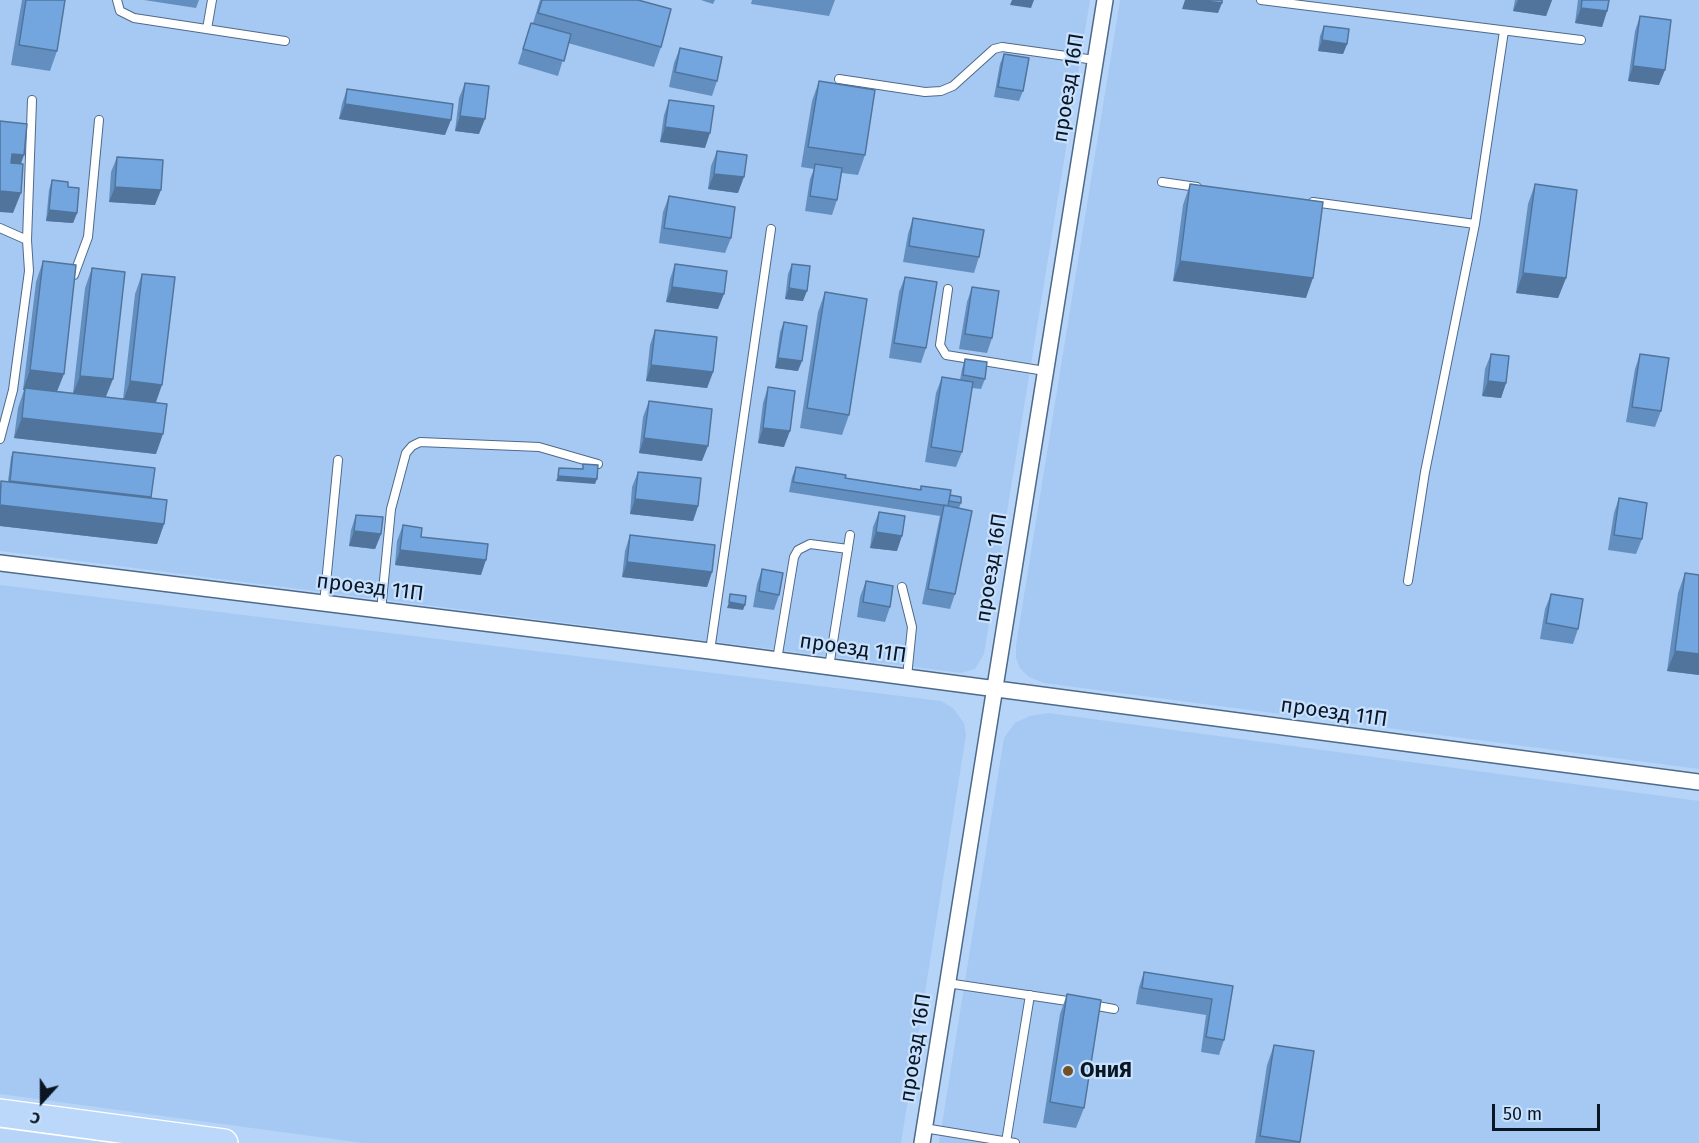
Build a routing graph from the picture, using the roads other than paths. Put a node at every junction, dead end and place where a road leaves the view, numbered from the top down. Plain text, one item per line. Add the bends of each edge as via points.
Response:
1 (117, 0) edge
2 (212, 0) edge
3 (1105, 0) edge
4 (1261, 0) edge
5 (207, 29) junction
6 (1504, 31) junction
7 (1581, 40) dead end
8 (285, 41) dead end
9 (1095, 60) junction
10 (839, 79) dead end
11 (32, 100) dead end
12 (99, 120) dead end
13 (1162, 183) dead end
14 (1208, 189) edge
15 (1301, 201) edge
16 (1475, 224) junction
17 (0, 228) edge
18 (771, 229) dead end
19 (27, 240) junction
20 (29, 271) junction
21 (40, 272) edge
22 (63, 274) edge
23 (948, 289) dead end
24 (1045, 371) junction
25 (0, 439) edge
26 (338, 460) dead end
27 (598, 464) edge
28 (850, 535) dead end
29 (848, 549) junction
30 (0, 563) edge
31 (1408, 581) dead end
32 (902, 587) dead end
33 (324, 604) junction
34 (381, 611) junction
35 (710, 651) junction
36 (777, 660) junction
37 (830, 667) junction
38 (907, 677) junction
39 (994, 689) junction
40 (1699, 782) edge
41 (947, 982) junction
42 (1030, 995) junction
43 (1114, 1009) dead end
44 (0, 1113) edge
45 (923, 1136) edge
46 (1011, 1142) edge
47 (224, 1143) edge

1 - 5 lane via 120,10 134,18
2 - 5 lane
3 - 9 street, проезд 16П
4 - 6 lane
5 - 8 lane
6 - 7 lane
6 - 16 lane
9 - 10 lane via 1002,47 994,49 953,86 941,91
9 - 24 street, проезд 16П
11 - 19 lane
12 - 22 lane via 88,237 74,275
13 - 14 lane
15 - 16 lane
16 - 31 lane via 1425,472
17 - 19 lane
18 - 35 lane
19 - 20 lane
20 - 21 lane
20 - 25 lane via 13,390
23 - 24 lane via 940,345 946,355
24 - 39 street, проезд 16П
26 - 33 lane
27 - 34 lane via 539,447 420,442 412,446 406,453 391,509
28 - 29 lane
29 - 36 lane via 810,544 798,550
29 - 37 lane
30 - 33 street, проезд 11П
32 - 38 lane via 912,627
33 - 34 street, проезд 11П
34 - 35 street, проезд 11П
35 - 36 street, проезд 11П
36 - 37 street, проезд 11П
37 - 38 street, проезд 11П
38 - 39 street, проезд 11П
39 - 40 street, проезд 11П
39 - 41 street, проезд 16П
41 - 42 lane
41 - 45 street, проезд 16П
42 - 43 lane
42 - 46 lane
44 - 47 highway
45 - 46 lane

